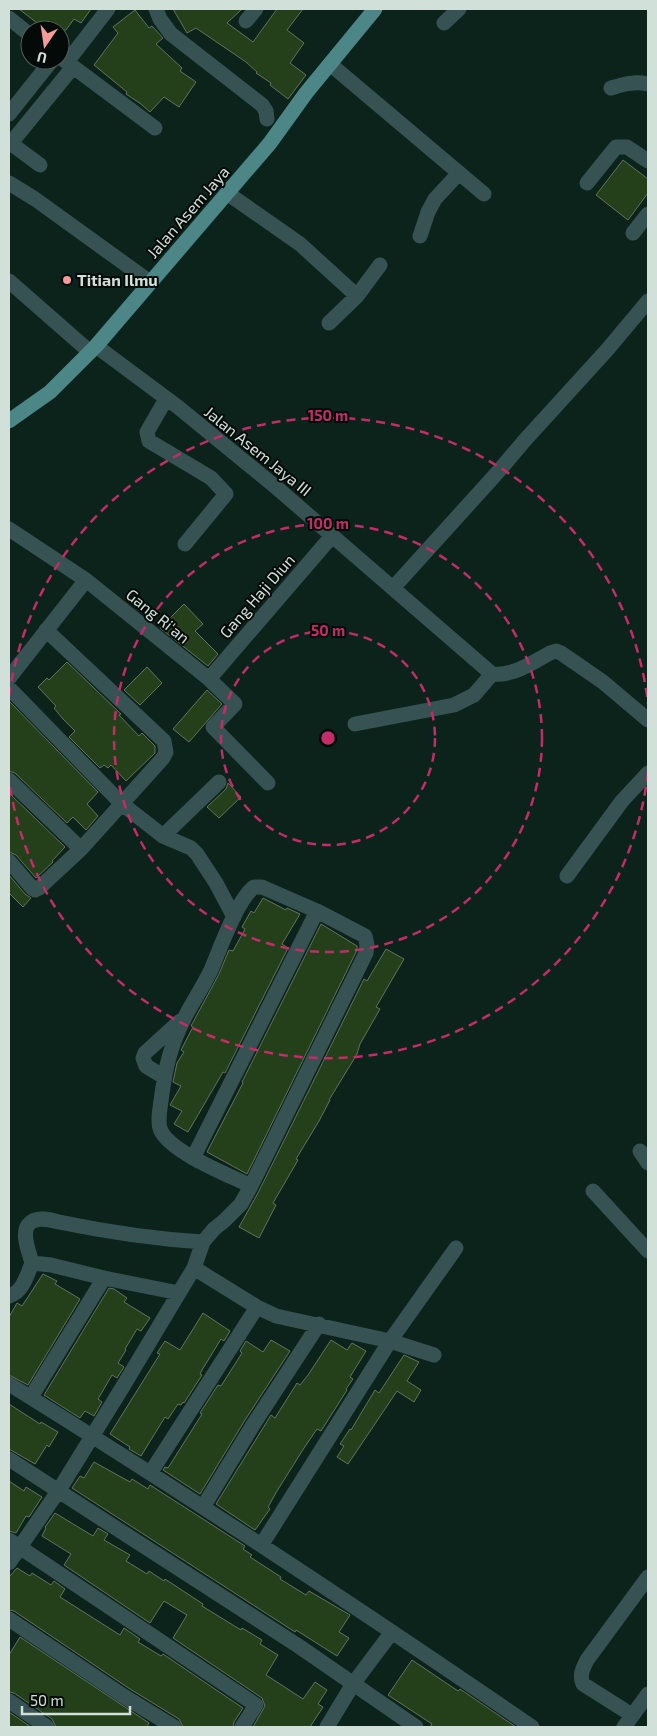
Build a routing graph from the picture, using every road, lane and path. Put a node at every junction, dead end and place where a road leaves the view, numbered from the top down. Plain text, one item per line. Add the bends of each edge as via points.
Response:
1 (108, 9) edge
2 (156, 9) edge
3 (256, 9) edge
4 (375, 9) edge
5 (459, 9) edge
6 (9, 18) edge
7 (246, 21) dead end
8 (444, 23) dead end
9 (20, 26) edge
10 (70, 54) edge
11 (330, 64) junction
12 (70, 67) edge
13 (55, 70) edge
14 (58, 70) edge
15 (648, 84) edge
16 (611, 88) dead end
17 (9, 114) edge
18 (267, 118) dead end
19 (155, 128) dead end
20 (10, 142) edge
21 (648, 161) edge
22 (40, 165) dead end
23 (459, 173) junction
24 (587, 183) dead end
25 (9, 184) edge
26 (227, 193) junction
27 (484, 194) dead end
28 (648, 214) edge
29 (633, 233) dead end
30 (420, 236) dead end
31 (380, 265) dead end
32 (150, 282) junction
33 (10, 285) edge
34 (357, 296) junction
35 (648, 301) edge
36 (329, 323) dead end
37 (93, 349) junction
38 (166, 399) junction
39 (9, 421) edge
40 (9, 530) edge
41 (332, 536) junction
42 (185, 544) dead end
43 (86, 580) junction
44 (393, 588) junction
45 (46, 630) junction
46 (492, 674) junction
47 (9, 678) edge
48 (209, 679) junction
49 (9, 688) edge
50 (648, 720) edge
51 (355, 724) dead end
52 (648, 773) edge
53 (9, 780) edge
54 (219, 782) dead end
55 (268, 783) dead end
56 (122, 804) junction
57 (163, 836) junction
58 (81, 849) junction
59 (9, 862) edge
60 (567, 876) dead end
61 (317, 911) junction
62 (234, 917) junction
63 (185, 1016) junction
64 (164, 1077) junction
65 (193, 1158) junction
66 (251, 1186) junction
67 (593, 1191) dead end
68 (203, 1242) junction
69 (456, 1248) dead end
70 (647, 1248) edge
71 (32, 1263) junction
72 (194, 1268) junction
73 (104, 1278) junction
74 (179, 1293) junction
75 (10, 1298) edge
76 (257, 1307) junction
77 (319, 1324) junction
78 (390, 1341) junction
79 (434, 1355) dead end
80 (9, 1384) edge
81 (31, 1397) junction
82 (92, 1437) junction
83 (9, 1459) edge
84 (151, 1472) junction
85 (58, 1490) junction
86 (203, 1507) junction
87 (14, 1544) edge
88 (262, 1544) junction
89 (9, 1563) edge
90 (648, 1578) edge
91 (11, 1626) edge
92 (392, 1632) junction
93 (353, 1684) junction
94 (648, 1694) edge
95 (9, 1702) edge
96 (628, 1721) edge
97 (47, 1727) edge
98 (174, 1727) edge
99 (242, 1727) edge
100 (327, 1727) edge
101 (416, 1727) edge
102 (532, 1727) edge

1 - 10 street
2 - 18 street via 171,34 262,105
3 - 7 street
4 - 11 main road, Jalan Asem Jaya
5 - 8 street
6 - 9 street
11 - 23 street
11 - 26 main road, Jalan Asem Jaya
12 - 19 street
13 - 17 street
14 - 20 street
15 - 16 street via 640,82
20 - 22 street
21 - 24 street via 627,147 616,147
23 - 27 street
23 - 30 street via 435,199
25 - 32 street via 35,199
26 - 32 main road, Jalan Asem Jaya
26 - 34 street via 300,244
28 - 29 street
31 - 34 street
32 - 37 main road, Jalan Asem Jaya
33 - 37 street, Jalan Asem Jaya III
34 - 36 street
35 - 44 street
37 - 38 street, Jalan Asem Jaya III
37 - 39 main road, Jalan Asem Jaya via 50,392
38 - 41 street, Jalan Asem Jaya III
38 - 42 street via 147,432 149,441 211,478 226,494
40 - 43 street, Gang Ri'an
41 - 44 street, Jalan Asem Jaya III
41 - 48 street, Gang Haji Diun
43 - 45 street
43 - 48 street, Gang Ri'an
44 - 46 street, Jalan Asem Jaya III
45 - 47 street
45 - 56 street via 164,740 166,752
46 - 50 street via 513,672 556,651 603,682
46 - 51 street via 474,695 454,705
48 - 55 street, Gang Ri'an via 236,704 213,727
49 - 56 street
52 - 60 street via 622,801
53 - 58 street
54 - 57 street
56 - 57 street
56 - 58 street
57 - 62 street via 197,854
58 - 59 street via 35,890
61 - 62 street via 267,888 254,887
61 - 65 street
61 - 66 street via 365,936 366,953
62 - 63 street via 208,977
63 - 64 street via 166,1063
63 - 64 street via 143,1058 146,1066
64 - 65 street via 160,1129 172,1143
65 - 66 street
66 - 68 street via 240,1204
67 - 70 street
68 - 71 street via 157,1239 35,1219 25,1231
68 - 72 street
69 - 78 street
71 - 73 street
71 - 75 street via 23,1286
72 - 74 street
72 - 76 street
73 - 74 street
73 - 81 street
74 - 82 street
76 - 77 street via 276,1316
76 - 84 street
77 - 78 street
77 - 86 street
78 - 79 street
78 - 88 street
80 - 81 street
81 - 82 street
82 - 84 street
82 - 85 street
83 - 85 street
84 - 86 street
85 - 87 street
85 - 93 street
86 - 88 street
87 - 89 street
87 - 99 street via 256,1705
88 - 92 street
90 - 96 street via 581,1672 583,1684
91 - 98 street
92 - 93 street
92 - 102 street
93 - 100 street
93 - 101 street
94 - 96 street
95 - 97 street

